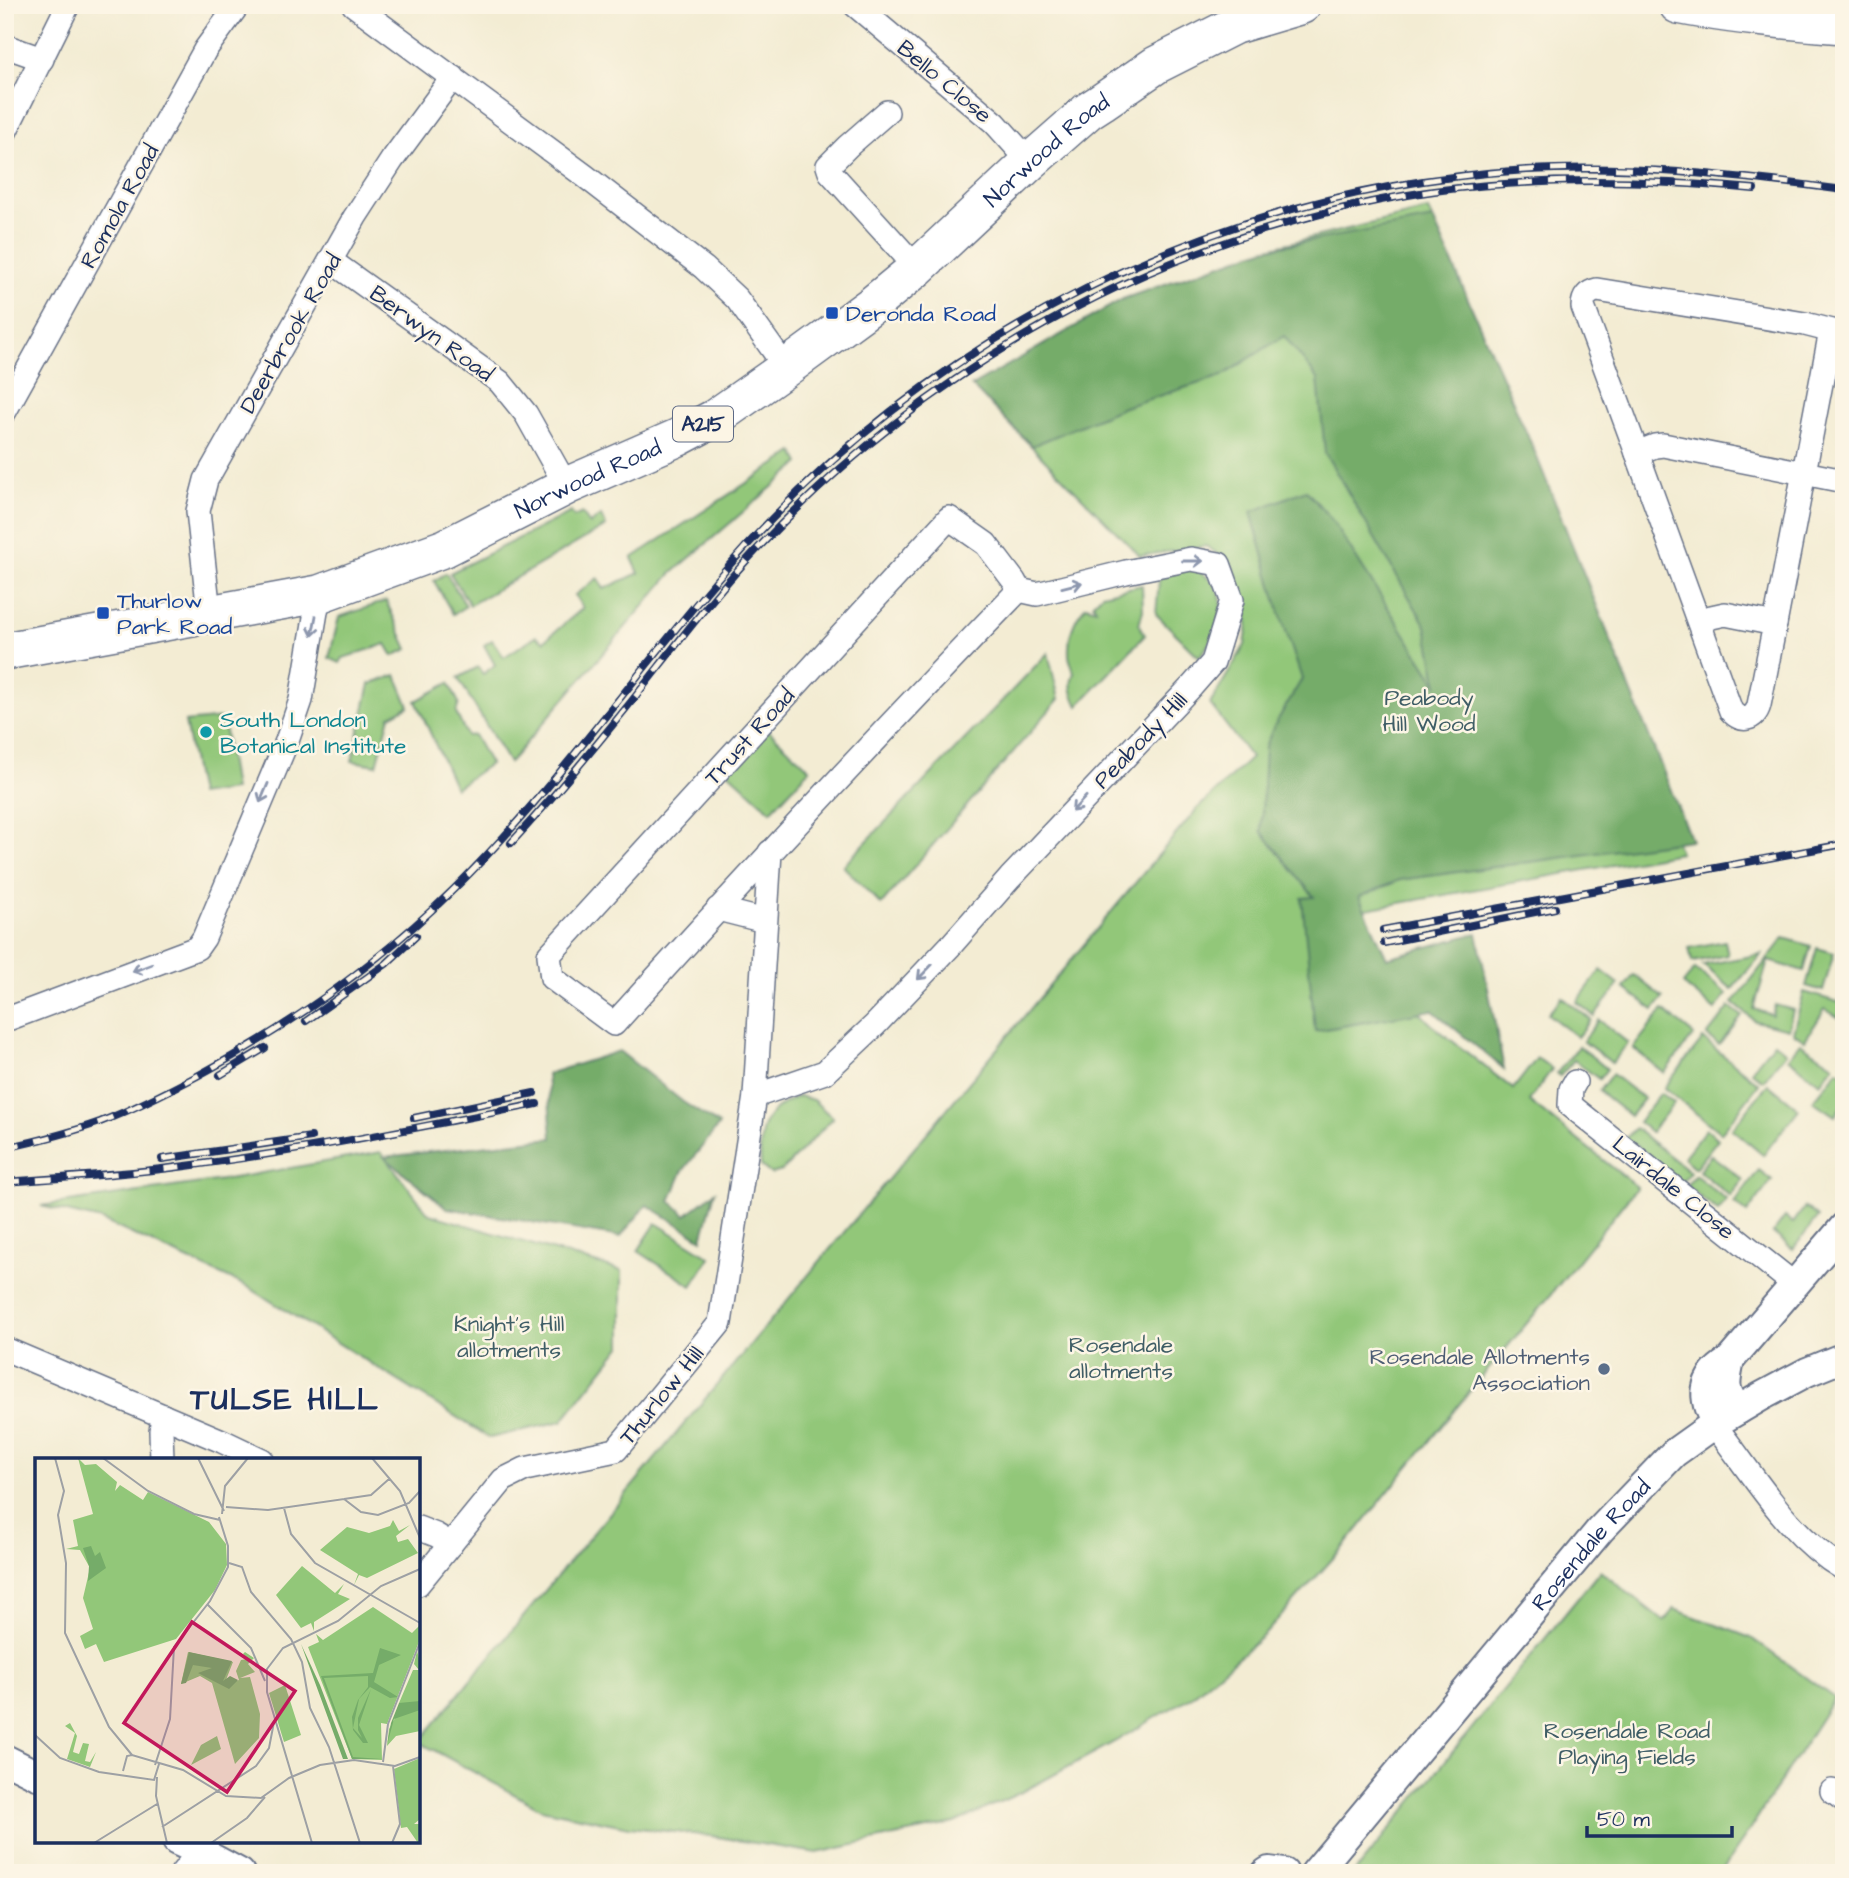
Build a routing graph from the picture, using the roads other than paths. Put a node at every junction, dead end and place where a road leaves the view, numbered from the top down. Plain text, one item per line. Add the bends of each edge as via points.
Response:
1 (68, 5) edge
2 (238, 5) edge
3 (354, 5) edge
4 (855, 5) edge
5 (1302, 5) edge
6 (1678, 5) edge
7 (1228, 15) edge
8 (1844, 25) edge
9 (5, 46) edge
10 (42, 59) junction
11 (453, 77) junction
12 (887, 112) dead end
13 (5, 132) edge
14 (1030, 162) junction
15 (331, 261) junction
16 (917, 268) junction
17 (1838, 332) edge
18 (786, 368) junction
19 (5, 411) edge
20 (1637, 453) junction
21 (1805, 474) junction
22 (1844, 481) edge
23 (569, 485) junction
24 (1019, 590) junction
25 (319, 594) junction
26 (209, 612) junction
27 (1698, 620) junction
28 (1775, 624) junction
29 (5, 651) edge
30 (770, 852) junction
31 (718, 909) junction
32 (765, 921) junction
33 (5, 1020) edge
34 (1575, 1082) dead end
35 (755, 1096) junction
36 (1844, 1227) edge
37 (1795, 1285) junction
38 (5, 1349) edge
39 (1844, 1357) edge
40 (163, 1416) junction
41 (1727, 1416) junction
42 (162, 1458) edge
43 (258, 1458) edge
44 (420, 1529) edge
45 (451, 1544) junction
46 (1844, 1569) edge
47 (420, 1582) edge
48 (5, 1759) edge
49 (35, 1774) edge
50 (191, 1852) edge
51 (240, 1873) edge
52 (1266, 1873) edge
53 (1284, 1873) edge
54 (1315, 1873) edge

1 - 10 street
2 - 19 street, Romola Road via 205,50
3 - 11 street
4 - 14 street, Bello Close via 995,123
5 - 7 main road, Norwood Road / A215
6 - 8 main road via 1771,20
7 - 14 main road, Norwood Road / A215 via 1088,111
9 - 10 street
10 - 13 street
11 - 15 street, Deerbrook Road via 392,159
11 - 18 street via 704,268 737,299
12 - 16 street via 828,166
14 - 16 main road, Norwood Road / A215
15 - 23 street, Berwyn Road via 500,382 526,414
15 - 26 street, Deerbrook Road via 206,480 198,511
16 - 18 main road, Norwood Road / A215
17 - 20 street via 1597,290 1588,293 1583,307
17 - 21 street
18 - 23 main road, Norwood Road / A215 via 715,418
20 - 21 street via 1663,445
20 - 27 street
21 - 22 street
21 - 28 street
23 - 25 main road, Norwood Road / A215 via 445,548
24 - 30 street
24 - 31 street, Trust Road via 986,544 949,518 549,955 552,978 614,1024
24 -> 35 street, Peabody Hill via 1037,594 1191,559 1219,564 1232,600 1213,662 875,1025 825,1072
25 - 26 main road, Norwood Road / A215
25 -> 33 street via 301,700 287,741 197,948
26 - 29 main road, Norwood Road / A215
27 - 28 street via 1725,614
27 - 28 street via 1731,711 1743,719 1758,710
30 - 31 street
30 - 32 street
31 - 32 street
32 - 35 street
34 - 37 street, Lairdale Close via 1570,1105
35 - 45 street, Thurlow Hill via 720,1323 616,1450 525,1469 503,1480
36 - 37 street
37 - 41 street via 1730,1360
38 - 40 street
39 - 41 street, Rosendale Road via 1790,1380
40 - 42 street
40 - 43 street
41 - 46 street via 1772,1501 1811,1545
41 - 54 street, Rosendale Road via 1674,1453 1600,1530
44 - 45 street
45 - 47 street, Thurlow Hill
48 - 49 street
50 - 51 street
52 - 53 street

